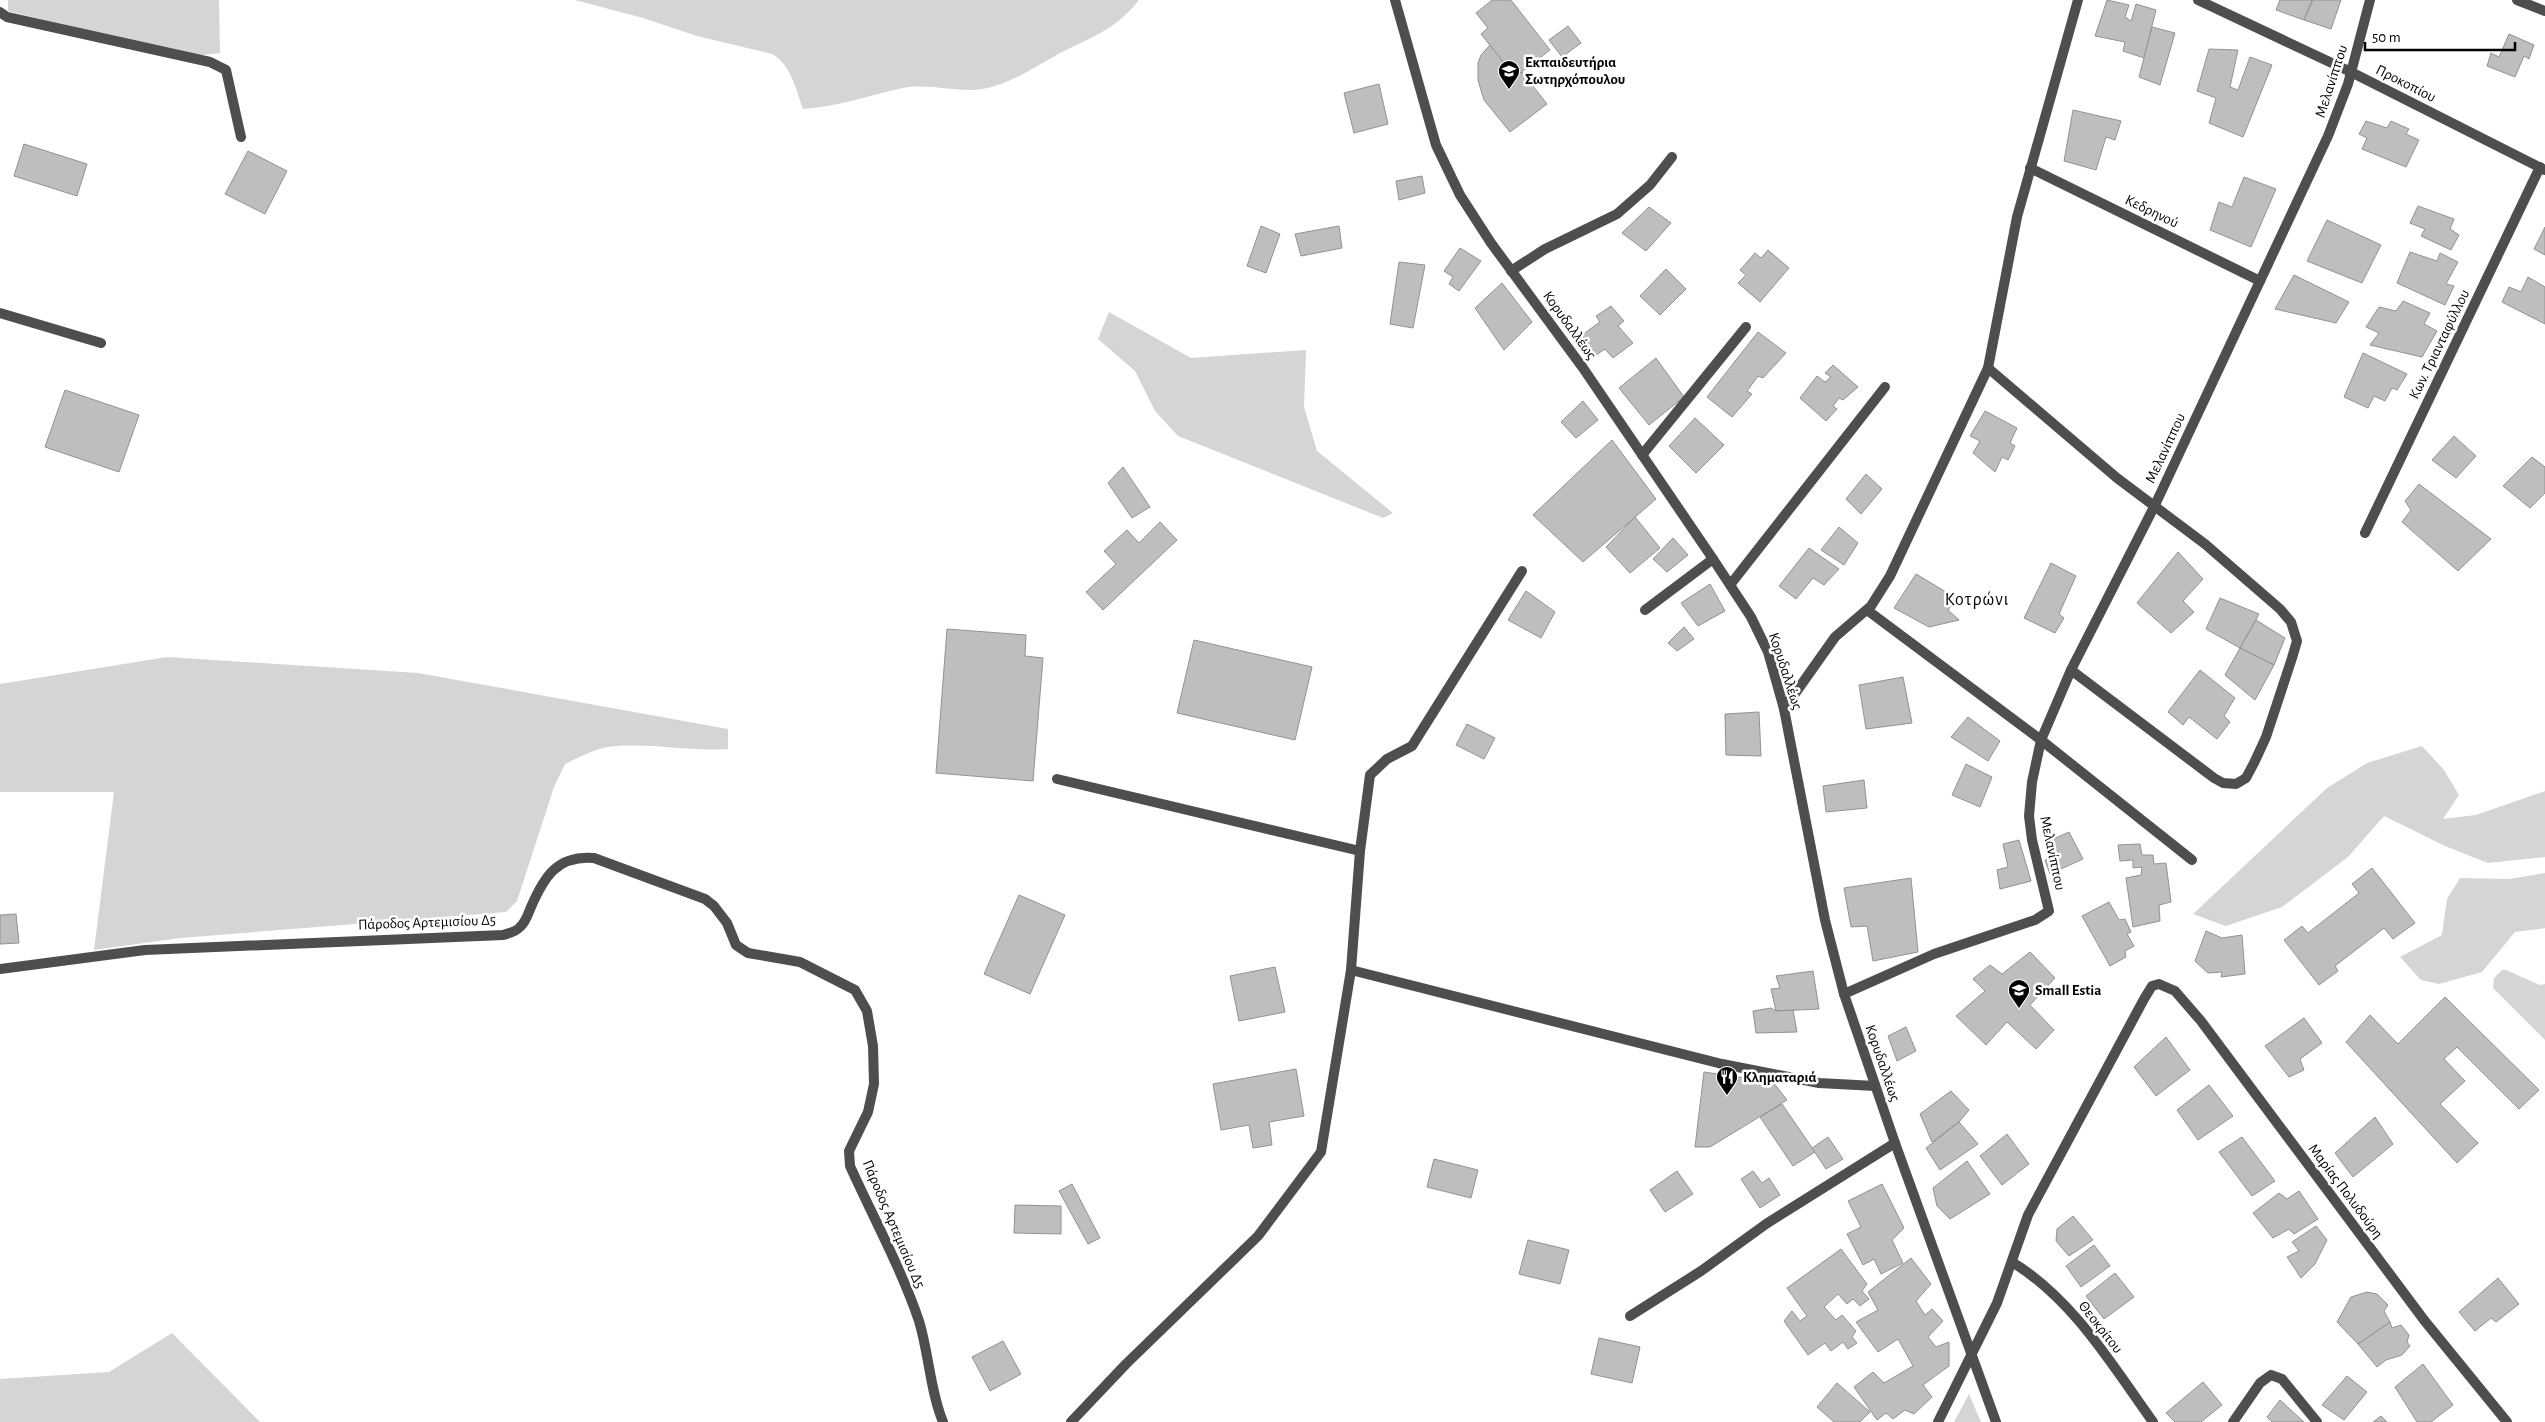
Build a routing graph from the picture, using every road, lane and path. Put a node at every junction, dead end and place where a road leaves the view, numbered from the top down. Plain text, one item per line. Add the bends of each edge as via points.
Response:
1 (1395, 0) edge
2 (2078, 0) edge
3 (2198, 0) edge
4 (2370, 0) edge
5 (2517, 0) edge
6 (2545, 11) edge
7 (0, 12) edge
8 (2351, 72) junction
9 (241, 137) dead end
10 (1672, 157) dead end
11 (2030, 168) junction
12 (2542, 169) edge
13 (1511, 271) junction
14 (2260, 281) junction
15 (0, 313) edge
16 (1746, 327) dead end
17 (102, 343) dead end
18 (1988, 368) junction
19 (1885, 387) dead end
20 (1642, 455) junction
21 (2155, 505) junction
22 (2365, 533) dead end
23 (1713, 559) junction
24 (1522, 571) dead end
25 (1730, 585) junction
26 (1645, 610) dead end
27 (1867, 610) junction
28 (2071, 670) junction
29 (1784, 709) junction
30 (2041, 740) junction
31 (1057, 779) dead end
32 (1360, 851) junction
33 (2192, 860) dead end
34 (0, 969) edge
35 (1351, 970) junction
36 (1844, 994) junction
37 (1875, 1086) junction
38 (1895, 1143) junction
39 (2012, 1262) junction
40 (1630, 1316) dead end
41 (1972, 1356) junction
42 (944, 1422) edge
43 (1071, 1422) edge
44 (1938, 1422) edge
45 (1996, 1422) edge
46 (2153, 1422) edge
47 (2233, 1422) edge
48 (2317, 1422) edge
49 (2508, 1422) edge

1 - 13 street, Κορυδαλλέως via 1444,166 1470,212
2 - 11 street
3 - 8 street, Προκοπίου
4 - 8 street, Μελανίππου
5 - 6 street
7 - 9 street via 7,17 210,62 226,70
8 - 12 street, Προκοπίου
8 - 14 street, Μελανίππου via 2328,136
10 - 13 street via 1650,185 1617,214 1545,249
11 - 14 street, Κεδρηνού
11 - 18 street via 2011,243
12 - 22 street, Κων. Τριανταφύλλου
13 - 20 street, Κορυδαλλέως
14 - 21 street, Μελανίππου
15 - 17 street
16 - 20 street
18 - 21 street via 2117,478
18 - 27 street via 1890,576
19 - 25 street
20 - 23 street, Κορυδαλλέως
21 - 28 street, Μελανίππου
21 - 28 street via 2280,609 2296,634 2292,658 2266,737 2250,772 2236,784 2214,778
23 - 25 street, Κορυδαλλέως
23 - 26 street
24 - 32 street via 1412,746 1387,759 1370,775
25 - 29 street, Κορυδαλλέως via 1768,652
27 - 29 street via 1835,637
27 - 30 street
28 - 30 street, Μελανίππου
29 - 36 street, Κορυδαλλέως via 1825,920
30 - 33 street
30 - 36 street, Μελανίππου via 2029,816 2048,902 2047,914 1934,954
31 - 32 street
32 - 35 street
34 - 42 street, Πάροδος Αρτεμισίου Δ5 via 174,948 502,935 523,924 551,871 584,858 594,858 697,894 714,906 727,923 736,945 748,953 800,962 855,990 864,1002 868,1011 874,1084 868,1112 849,1151 850,1166 915,1311
35 - 37 street via 1722,1064 1820,1083
35 - 43 street via 1321,1152 1258,1236
36 - 37 street, Κορυδαλλέως
37 - 38 street, Κορυδαλλέως
38 - 40 street via 1766,1224 1702,1271
38 - 41 street, Κορυδαλλέως
39 - 41 street
39 - 46 street, Θεοκρίτου via 2037,1278 2065,1306
39 - 49 street, Μαρίας Πολυδούρη via 2028,1215 2150,988 2157,984 2165,985 2201,1021 2424,1320
41 - 44 street
41 - 45 street, Κορυδαλλέως
47 - 48 street via 2260,1383 2271,1375 2282,1379

